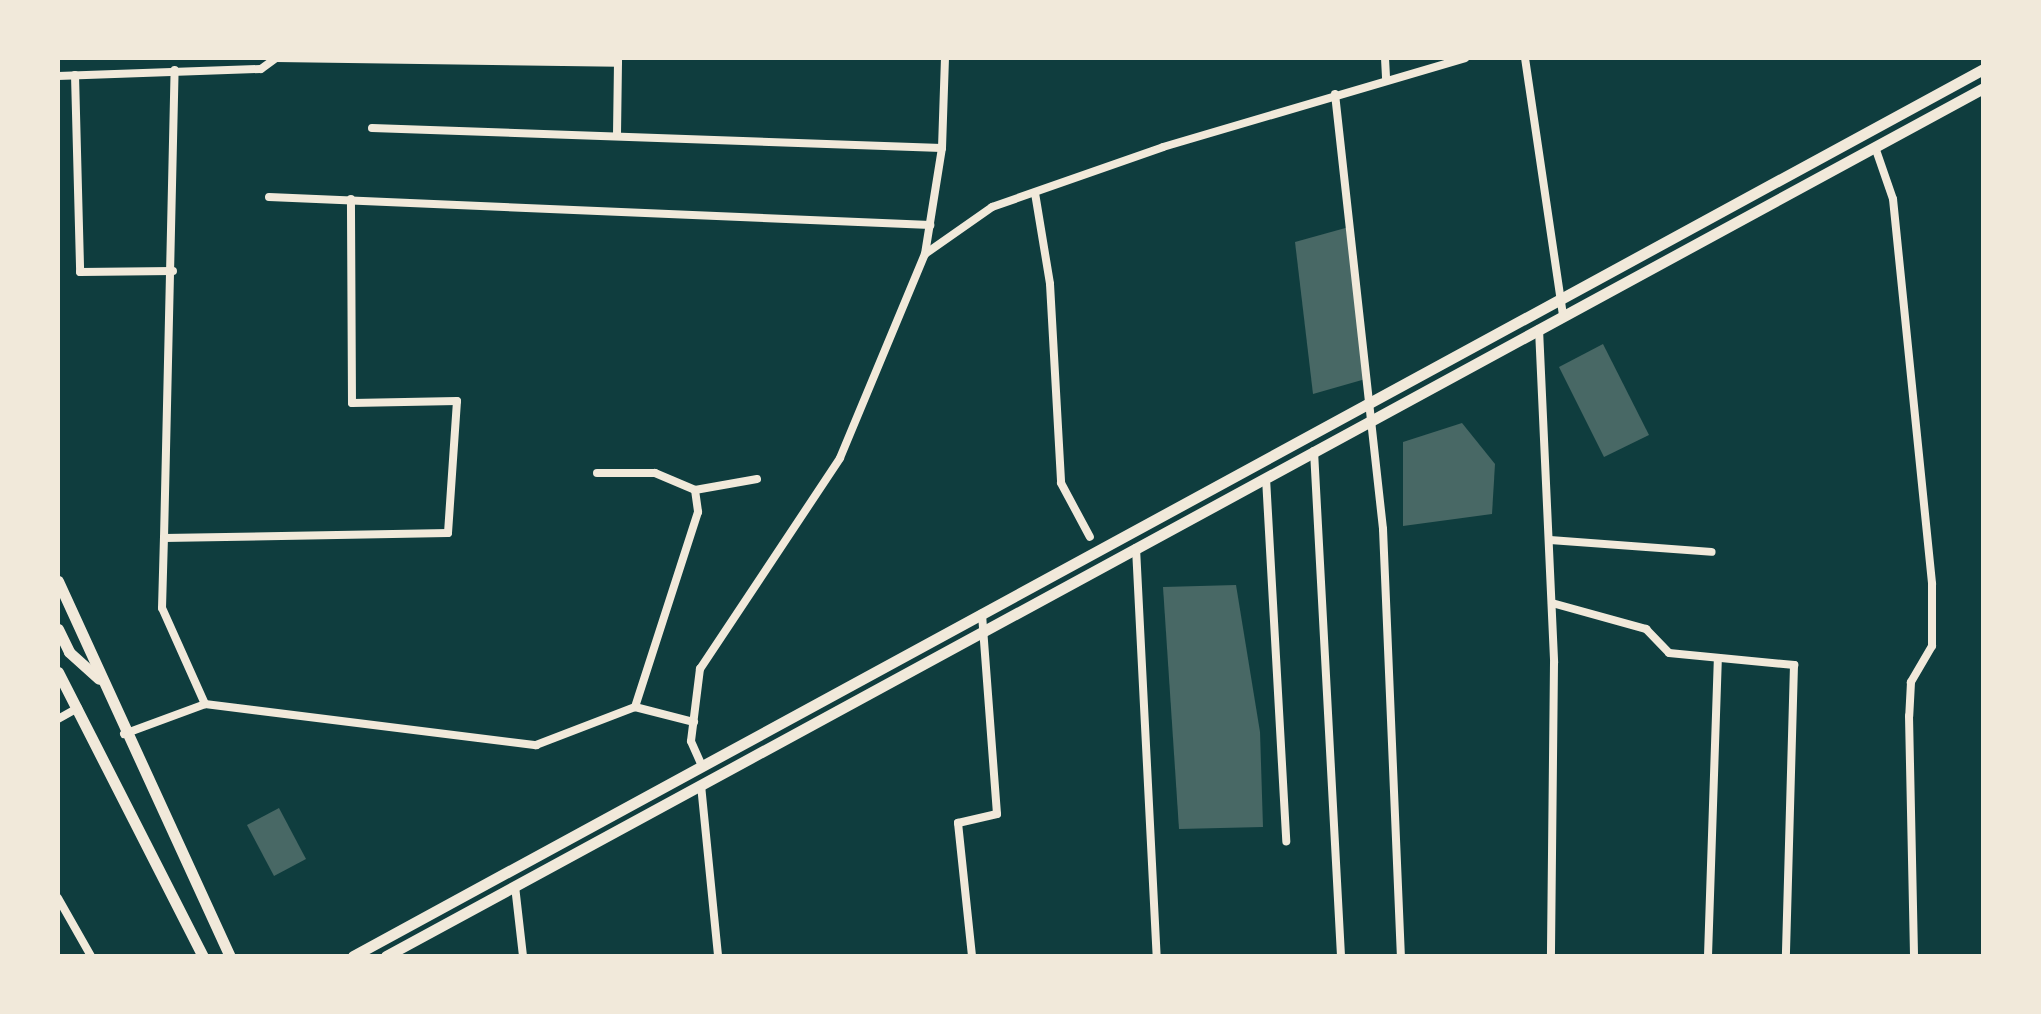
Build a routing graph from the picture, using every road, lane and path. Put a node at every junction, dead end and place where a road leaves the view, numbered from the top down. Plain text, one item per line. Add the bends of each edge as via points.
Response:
1 (261, 58) edge
2 (945, 58) edge
3 (1385, 58) edge
4 (1465, 58) edge
5 (1525, 58) edge
6 (618, 61) edge
7 (261, 69) junction
8 (1983, 69) edge
9 (175, 70) junction
10 (75, 75) junction
11 (58, 76) edge
12 (1386, 79) junction
13 (1983, 88) edge
14 (1335, 94) junction
15 (372, 128) dead end
16 (617, 134) junction
17 (1875, 147) junction
18 (942, 148) junction
19 (1035, 193) junction
20 (269, 197) dead end
21 (351, 199) junction
22 (930, 225) junction
23 (925, 254) junction
24 (173, 271) junction
25 (1560, 299) junction
26 (1563, 316) junction
27 (1539, 329) junction
28 (1371, 402) junction
29 (1373, 419) junction
30 (1314, 451) junction
31 (597, 473) dead end
32 (1266, 478) junction
33 (757, 479) dead end
34 (695, 490) junction
35 (1090, 537) dead end
36 (164, 538) junction
37 (1550, 540) junction
38 (1136, 548) junction
39 (1712, 552) dead end
40 (58, 581) edge
41 (1552, 603) junction
42 (982, 614) junction
43 (58, 629) edge
44 (985, 630) junction
45 (1718, 658) junction
46 (58, 672) edge
47 (102, 683) junction
48 (205, 704) junction
49 (635, 707) junction
50 (78, 708) junction
51 (58, 719) edge
52 (694, 722) junction
53 (124, 734) junction
54 (702, 766) junction
55 (701, 785) junction
56 (1286, 841) dead end
57 (515, 886) junction
58 (58, 898) edge
59 (91, 956) edge
60 (203, 956) edge
61 (230, 956) edge
62 (353, 956) edge
63 (386, 956) edge
64 (523, 956) edge
65 (718, 956) edge
66 (972, 956) edge
67 (1157, 956) edge
68 (1341, 956) edge
69 (1401, 956) edge
70 (1551, 956) edge
71 (1708, 956) edge
72 (1786, 956) edge
73 (1914, 956) edge

1 - 7 street
2 - 18 street
3 - 12 street
4 - 12 street
5 - 25 street
6 - 7 street via 276,58
6 - 16 street
7 - 9 street
8 - 25 main road
9 - 10 street
9 - 24 street
10 - 11 street
10 - 24 street via 80,272
12 - 14 street
13 - 17 main road
14 - 19 street
14 - 28 street
15 - 16 street
16 - 18 street
17 - 26 main road
17 - 73 street via 1893,199 1932,584 1932,646 1911,682 1909,716
18 - 22 street
19 - 23 street via 992,207
19 - 35 street via 1050,284 1061,483
20 - 21 street
21 - 22 street
21 - 36 street via 352,403 457,401 448,533
22 - 23 street
23 - 52 street via 840,458 700,669
24 - 36 street
25 - 26 street
25 - 28 main road
26 - 27 main road
27 - 29 main road
27 - 37 street
28 - 29 street
28 - 42 main road
29 - 30 main road
29 - 69 street
30 - 32 main road
30 - 68 street
31 - 34 street via 655,473
32 - 38 main road
32 - 56 street
33 - 34 street
34 - 49 street via 698,512
36 - 48 street via 162,608
37 - 39 street
37 - 41 street
38 - 44 main road
38 - 67 street
40 - 47 main road
41 - 45 street via 1646,629 1669,653
41 - 70 street
42 - 44 street
42 - 54 main road
43 - 47 main road via 69,652
44 - 55 main road
44 - 66 street via 997,814 958,823
45 - 71 street
45 - 72 street via 1794,665
46 - 50 main road
47 - 53 main road
48 - 49 street via 536,745 560,741
48 - 53 street
49 - 52 street
50 - 51 street
50 - 60 main road
52 - 54 street via 691,741
53 - 61 main road
54 - 62 main road
55 - 57 main road
55 - 65 street
57 - 63 main road
57 - 64 street
58 - 59 street

